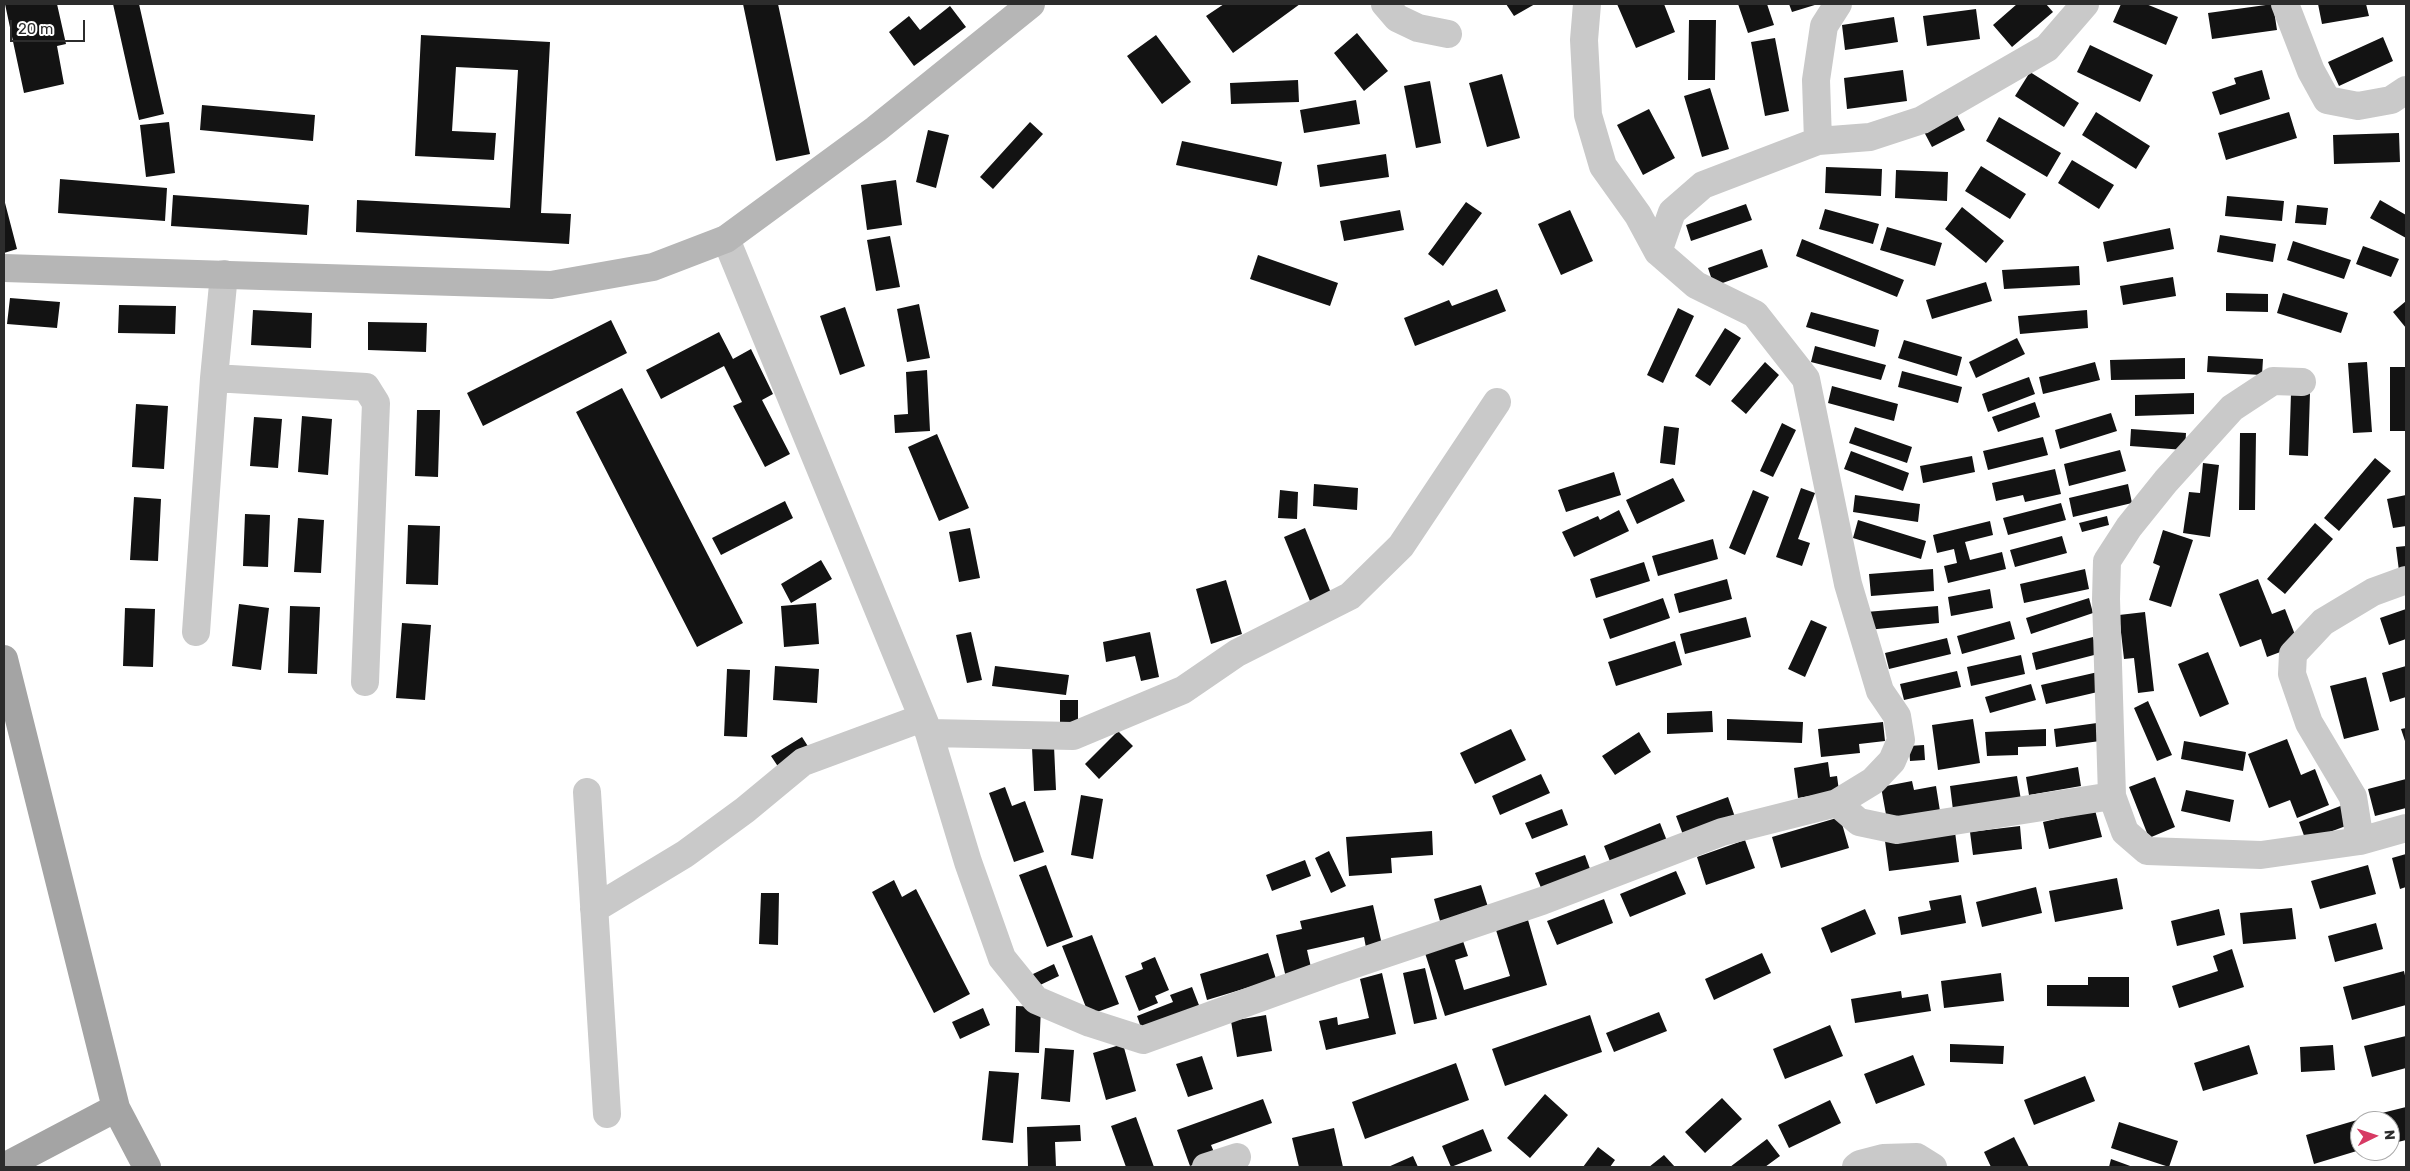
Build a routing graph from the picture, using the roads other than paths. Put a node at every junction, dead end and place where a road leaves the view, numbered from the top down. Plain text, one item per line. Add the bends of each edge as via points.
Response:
1 (1031, 4) edge
2 (1385, 4) edge
3 (1587, 4) edge
4 (1838, 4) edge
5 (2084, 4) edge
6 (2285, 4) edge
7 (1448, 34) dead end
8 (2406, 90) edge
9 (1818, 141) junction
10 (726, 239) junction
11 (1658, 252) junction
12 (4, 268) edge
13 (224, 274) junction
14 (214, 378) junction
15 (2302, 382) dead end
16 (1497, 402) dead end
17 (2406, 580) edge
18 (196, 632) dead end
19 (4, 660) edge
20 (365, 682) dead end
21 (926, 726) junction
22 (587, 792) dead end
23 (2112, 796) junction
24 (1838, 803) junction
25 (2406, 828) edge
26 (2360, 841) junction
27 (594, 909) junction
28 (116, 1108) junction
29 (608, 1114) dead end
30 (1237, 1157) dead end
31 (4, 1167) edge
32 (148, 1167) edge
33 (1206, 1167) edge
34 (1856, 1167) edge
35 (1933, 1167) edge

1 - 10 street via 876,129
2 - 7 street via 1404,22
3 - 11 street via 1584,40 1588,115 1603,166 1638,214
4 - 9 street via 1824,26 1816,80
5 - 9 street via 2047,48 1922,120 1870,137
6 - 8 street via 2311,71 2327,100 2358,106 2391,100
9 - 11 street via 1702,185 1672,212
10 - 13 street via 654,267 551,285
10 - 21 street
11 - 24 street via 1696,284 1755,314 1806,379 1848,584 1880,690 1897,716 1901,740 1892,761 1873,781
12 - 13 street
13 - 14 street
14 - 18 street
14 - 20 street via 366,387 376,403
15 - 23 street via 2273,382 2232,408 2166,481 2107,561
16 - 21 street via 1401,546 1350,596 1237,653 1183,690 1073,736
17 - 26 street via 2374,592 2322,622 2293,654 2292,674 2309,723 2353,797
19 - 28 main road
21 - 24 street via 1002,958 1036,1000 1142,1040 1542,900 1722,832
21 - 27 street via 803,762 685,854
22 - 27 street
23 - 24 street via 1897,830 1859,822
23 - 26 street via 2125,832 2147,851 2260,854
25 - 26 street
27 - 29 street
28 - 31 main road
28 - 32 main road
30 - 33 street
34 - 35 street via 1883,1158 1917,1158

